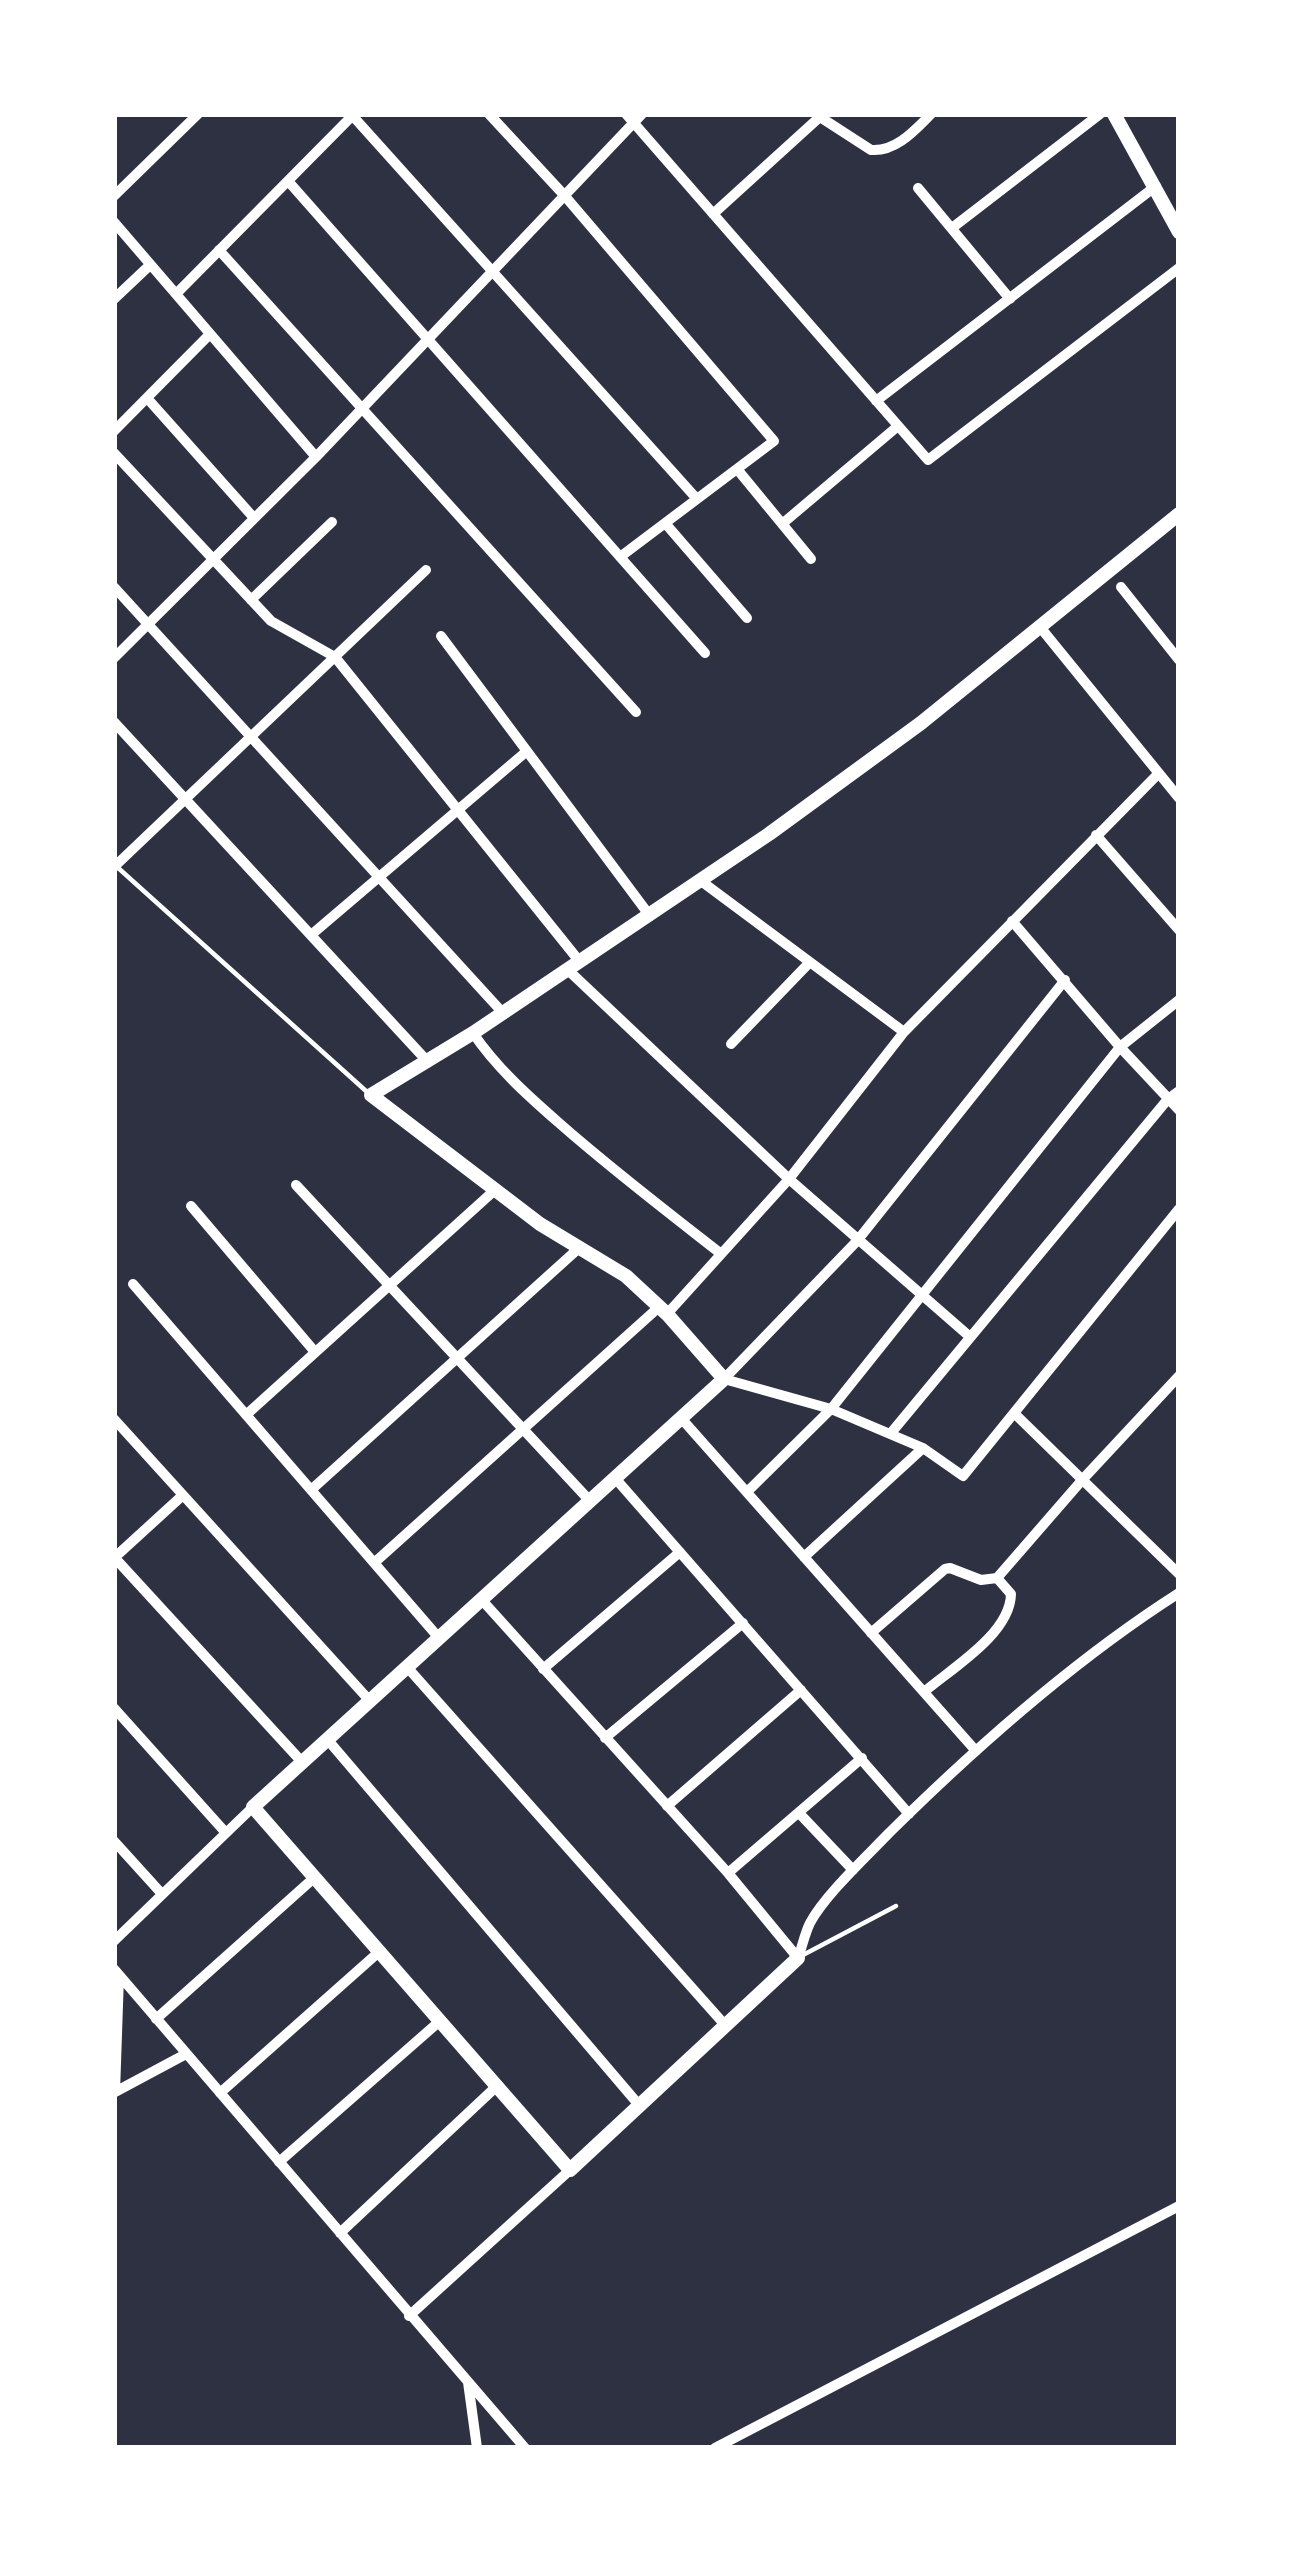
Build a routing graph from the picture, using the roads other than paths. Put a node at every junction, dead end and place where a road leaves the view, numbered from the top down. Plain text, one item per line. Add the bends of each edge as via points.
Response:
1 (198, 114) edge
2 (353, 114) edge
3 (489, 114) edge
4 (932, 114) edge
5 (1100, 114) edge
6 (1114, 114) edge
7 (822, 115) edge
8 (633, 117) edge
9 (289, 181) junction
10 (1156, 186) junction
11 (918, 188) dead end
12 (564, 195) junction
13 (114, 196) edge
14 (713, 214) junction
15 (114, 222) edge
16 (952, 228) junction
17 (1179, 232) edge
18 (219, 250) junction
19 (151, 265) junction
20 (1179, 268) edge
21 (492, 271) junction
22 (176, 294) junction
23 (1010, 298) junction
24 (114, 299) edge
25 (210, 334) junction
26 (428, 339) junction
27 (147, 398) junction
28 (876, 401) junction
29 (362, 408) junction
30 (898, 426) junction
31 (114, 431) edge
32 (114, 453) edge
33 (316, 457) junction
34 (737, 469) junction
35 (697, 500) junction
36 (1179, 514) edge
37 (254, 518) junction
38 (332, 522) dead end
39 (665, 524) junction
40 (782, 524) junction
41 (620, 557) junction
42 (811, 559) dead end
43 (213, 560) junction
44 (426, 570) dead end
45 (114, 587) edge
46 (1121, 587) dead end
47 (251, 600) junction
48 (747, 618) dead end
49 (148, 624) junction
50 (1040, 627) junction
51 (441, 636) dead end
52 (705, 653) dead end
53 (335, 657) junction
54 (114, 658) edge
55 (1179, 660) edge
56 (636, 712) dead end
57 (114, 722) edge
58 (251, 737) junction
59 (527, 751) junction
60 (1159, 773) junction
61 (1179, 798) edge
62 (186, 799) junction
63 (458, 810) junction
64 (1096, 835) junction
65 (115, 866) edge
66 (379, 877) junction
67 (701, 881) junction
68 (650, 916) junction
69 (1012, 921) junction
70 (1179, 930) edge
71 (311, 935) junction
72 (810, 962) junction
73 (574, 966) junction
74 (1065, 980) junction
75 (1179, 1000) edge
76 (503, 1013) junction
77 (904, 1032) junction
78 (473, 1033) junction
79 (731, 1044) dead end
80 (1120, 1047) junction
81 (428, 1062) junction
82 (371, 1095) junction
83 (1173, 1095) edge
84 (1179, 1110) edge
85 (788, 1178) junction
86 (296, 1185) dead end
87 (496, 1189) junction
88 (191, 1206) dead end
89 (1179, 1209) edge
90 (857, 1241) junction
91 (580, 1248) junction
92 (720, 1253) junction
93 (133, 1284) dead end
94 (389, 1285) junction
95 (921, 1295) junction
96 (663, 1310) junction
97 (969, 1336) junction
98 (315, 1352) junction
99 (458, 1359) junction
100 (724, 1378) junction
101 (1178, 1380) edge
102 (831, 1408) junction
103 (1015, 1414) junction
104 (246, 1415) junction
105 (681, 1418) junction
106 (114, 1419) edge
107 (523, 1429) junction
108 (891, 1433) junction
109 (923, 1448) junction
110 (615, 1478) junction
111 (1083, 1479) junction
112 (311, 1490) junction
113 (747, 1492) junction
114 (183, 1495) junction
115 (590, 1501) junction
116 (680, 1552) junction
117 (804, 1557) junction
118 (114, 1558) edge
119 (374, 1563) junction
120 (1179, 1574) edge
121 (997, 1578) junction
122 (1179, 1593) edge
123 (481, 1600) junction
124 (743, 1623) junction
125 (871, 1633) junction
126 (439, 1638) junction
127 (407, 1667) junction
128 (543, 1669) junction
129 (801, 1690) junction
130 (924, 1692) junction
131 (370, 1701) junction
132 (114, 1708) edge
133 (604, 1738) junction
134 (327, 1739) junction
135 (976, 1751) junction
136 (862, 1758) junction
137 (302, 1762) junction
138 (667, 1806) junction
139 (253, 1807) junction
140 (799, 1813) junction
141 (909, 1814) junction
142 (226, 1833) junction
143 (114, 1841) edge
144 (853, 1870) junction
145 (728, 1873) junction
146 (315, 1877) junction
147 (162, 1894) junction
148 (896, 1906) dead end
149 (114, 1941) edge
150 (380, 1951) junction
151 (798, 1958) junction
152 (117, 1973) edge
153 (156, 2019) junction
154 (441, 2020) junction
155 (725, 2025) junction
156 (186, 2054) junction
157 (498, 2085) junction
158 (115, 2092) edge
159 (220, 2093) junction
160 (639, 2105) junction
161 (279, 2162) junction
162 (570, 2170) junction
163 (1179, 2206) edge
164 (340, 2233) junction
165 (409, 2316) junction
166 (467, 2379) junction
167 (477, 2448) edge
168 (525, 2448) edge
169 (715, 2448) edge

1 - 13 street
2 - 9 street
2 - 21 street
3 - 12 street
4 - 7 street via 880,151
5 - 16 street
6 - 10 street
7 - 14 street
8 - 12 street
8 - 14 street
9 - 18 street
9 - 26 street
10 - 17 street
10 - 23 street
11 - 16 street
12 - 21 street
12 - 34 street via 774,441
14 - 28 street
15 - 19 street
16 - 23 street
18 - 22 street
18 - 29 street
19 - 22 street
19 - 24 street
20 - 30 street via 928,460
21 - 26 street
21 - 35 street
22 - 25 street
23 - 28 street
25 - 27 street
25 - 33 street
26 - 29 street
26 - 41 street
27 - 31 street
27 - 37 street
28 - 30 street
29 - 33 street
29 - 56 street
30 - 40 street
32 - 43 street
33 - 37 street
34 - 35 street
34 - 40 street
35 - 39 street
36 - 50 street
37 - 43 street
38 - 47 street
39 - 41 street
39 - 48 street
40 - 42 street
41 - 52 street
43 - 47 street
43 - 49 street
44 - 53 street
45 - 49 street
46 - 55 street
47 - 53 street via 271,621
49 - 54 street
49 - 58 street
50 - 60 street
50 - 67 street
51 - 59 street
53 - 58 street
53 - 63 street
57 - 62 street
58 - 62 street
58 - 66 street
59 - 63 street
59 - 68 street
60 - 61 street
60 - 64 street
62 - 65 street
62 - 71 street
63 - 66 street
63 - 73 street
64 - 69 street
64 - 70 street
65 - 82 lane
66 - 71 street
66 - 76 street
67 - 68 street
67 - 72 street
68 - 73 street
69 - 74 street
69 - 77 street
71 - 81 street
72 - 77 street
72 - 79 street
73 - 76 street
73 - 85 street
74 - 80 street
74 - 90 street
75 - 80 street
76 - 78 street
77 - 85 street
78 - 81 street
78 - 92 street via 524,1093
80 - 83 street
80 - 95 street
81 - 82 street
82 - 87 street
83 - 84 street
83 - 97 street
85 - 90 street
85 - 92 street
86 - 94 street
87 - 91 street
87 - 94 street
88 - 98 street
89 - 103 street
90 - 95 street
90 - 100 street
91 - 96 street
91 - 99 street
92 - 96 street
93 - 104 street
94 - 98 street
94 - 99 street
95 - 97 street
95 - 102 street
96 - 100 street
96 - 107 street
97 - 108 street
98 - 104 street
99 - 107 street
99 - 112 street
100 - 102 street
100 - 105 street
101 - 111 street
102 - 108 street
102 - 113 street
103 - 109 street via 963,1476
103 - 111 street
104 - 112 street
105 - 110 street
105 - 113 street
106 - 114 street
107 - 115 street
107 - 119 street
108 - 109 street
109 - 117 street
110 - 115 street
110 - 116 street
111 - 120 street
111 - 121 street
112 - 119 street
113 - 117 street
114 - 118 street
114 - 131 street
115 - 123 street
116 - 124 street
116 - 128 street
117 - 125 street
118 - 137 street
119 - 126 street
121 - 125 street via 938,1573
121 - 130 street via 1011,1594 1004,1620
122 - 135 street
123 - 126 street
123 - 128 street
124 - 129 street
124 - 133 street
125 - 130 street
126 - 127 street
127 - 131 street
127 - 155 street
128 - 133 street
129 - 136 street
129 - 138 street
130 - 135 street
131 - 134 street
132 - 142 street
133 - 138 street
134 - 137 street
134 - 160 street
135 - 141 street
136 - 140 street
136 - 141 street
137 - 139 street
138 - 145 street
139 - 142 street
139 - 146 street
140 - 144 street
140 - 145 street
141 - 144 street
142 - 147 street
143 - 147 street
144 - 151 street via 810,1922
145 - 151 street
146 - 150 street
146 - 153 street
147 - 149 street
148 - 151 lane
150 - 154 street
150 - 159 street
151 - 155 street
152 - 153 street
152 - 158 street
153 - 156 street
154 - 157 street
154 - 161 street
155 - 160 street
156 - 158 street
156 - 159 street
157 - 162 street
157 - 164 street
159 - 161 street
160 - 162 street
161 - 164 street
162 - 165 street
163 - 169 street
164 - 165 street
165 - 166 street
166 - 167 street
166 - 168 street

